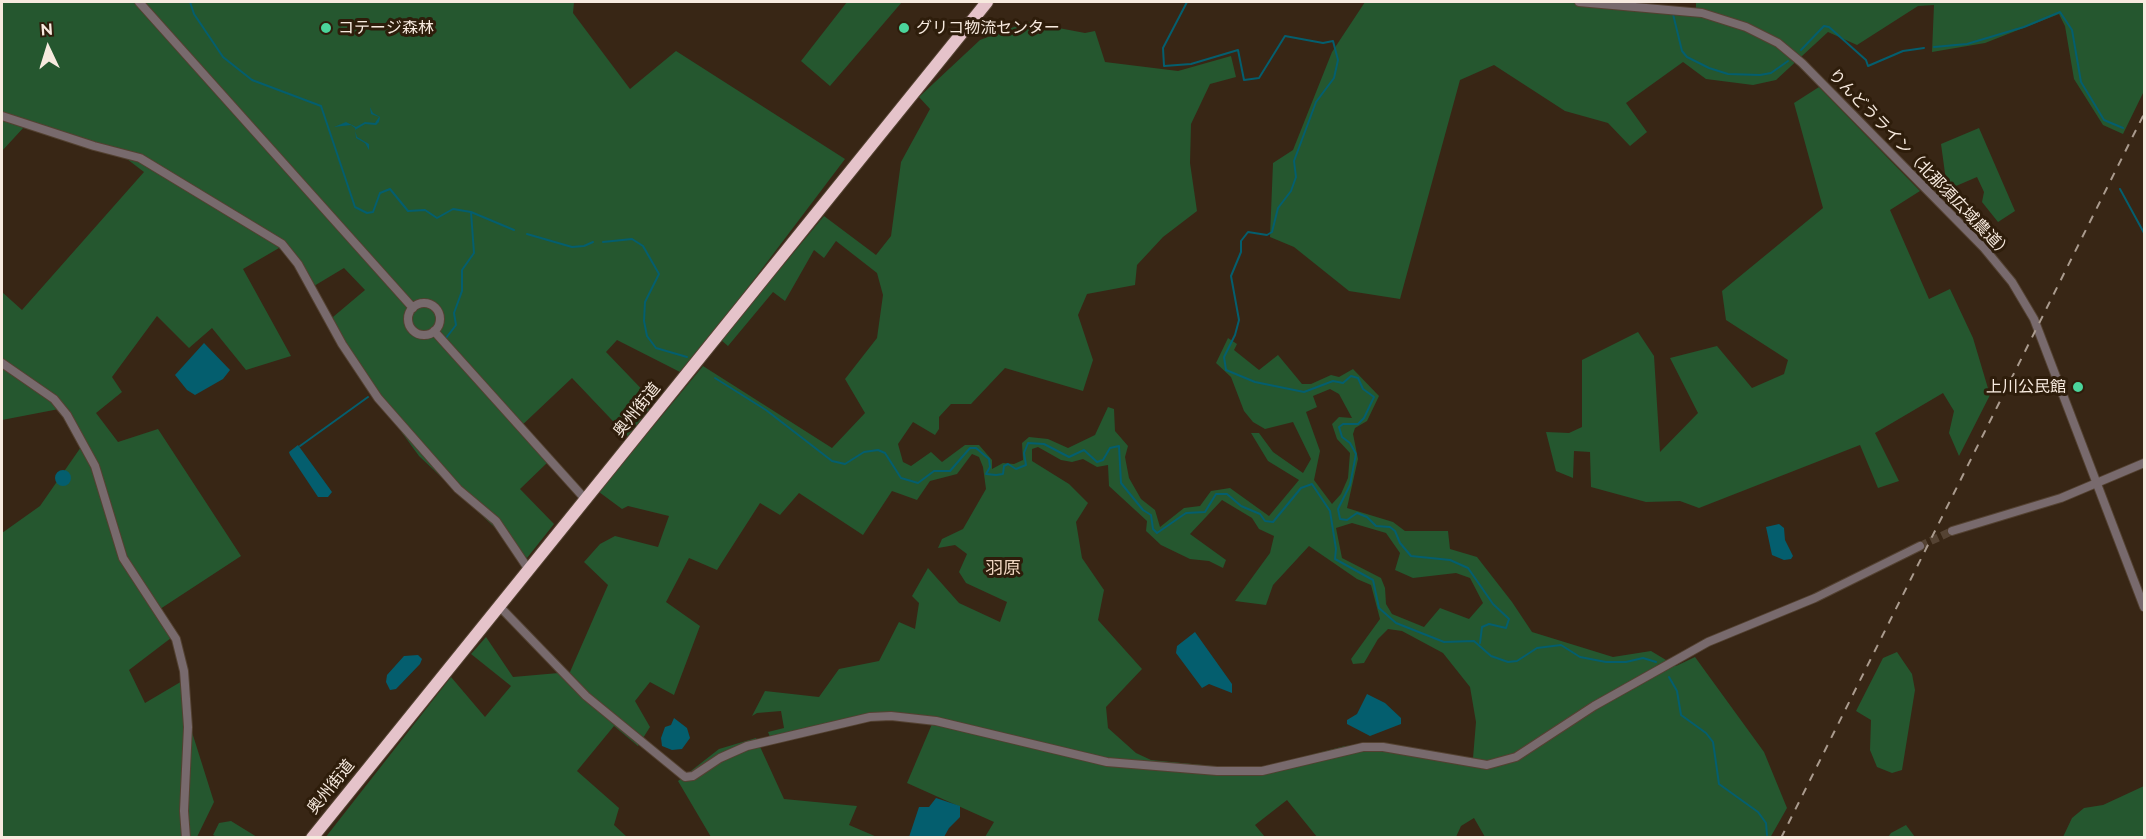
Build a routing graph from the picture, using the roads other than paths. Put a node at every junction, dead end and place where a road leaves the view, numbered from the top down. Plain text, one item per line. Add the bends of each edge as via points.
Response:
1 (139, 2) edge
2 (987, 2) edge
3 (1579, 2) edge
4 (2, 116) edge
5 (413, 308) junction
6 (434, 331) junction
7 (2, 363) edge
8 (2145, 463) edge
9 (2097, 484) junction
10 (586, 500) junction
11 (1952, 531) tunnel mouth
12 (1920, 546) tunnel mouth
13 (529, 570) junction
14 (500, 607) junction
15 (2145, 607) edge
16 (186, 837) edge
17 (312, 837) edge

1 - 5 street
2 - 10 highway, 奥州街道
3 - 9 street, りんどうライン（北那須広域農道） via 1722,18 1778,43 1802,63 1965,228 2012,282 2034,318
4 - 13 street via 140,158 282,244 378,398 458,489 496,521
5 - 6 street via 409,321 414,331
5 - 6 street via 423,303 437,309 440,318
6 - 10 street
7 - 16 street via 54,399 67,415 95,466 123,558 176,639 184,671 188,727
8 - 9 street
9 - 11 street
9 - 15 street, りんどうライン（北那須広域農道）
10 - 13 highway, 奥州街道
12 - 14 street via 1815,598 1708,642 1594,706 1516,757 1487,765 1383,747 1363,747 1262,771 1107,762 936,721 891,716 870,717 747,746 685,777 586,696
13 - 14 highway, 奥州街道
14 - 17 highway, 奥州街道

